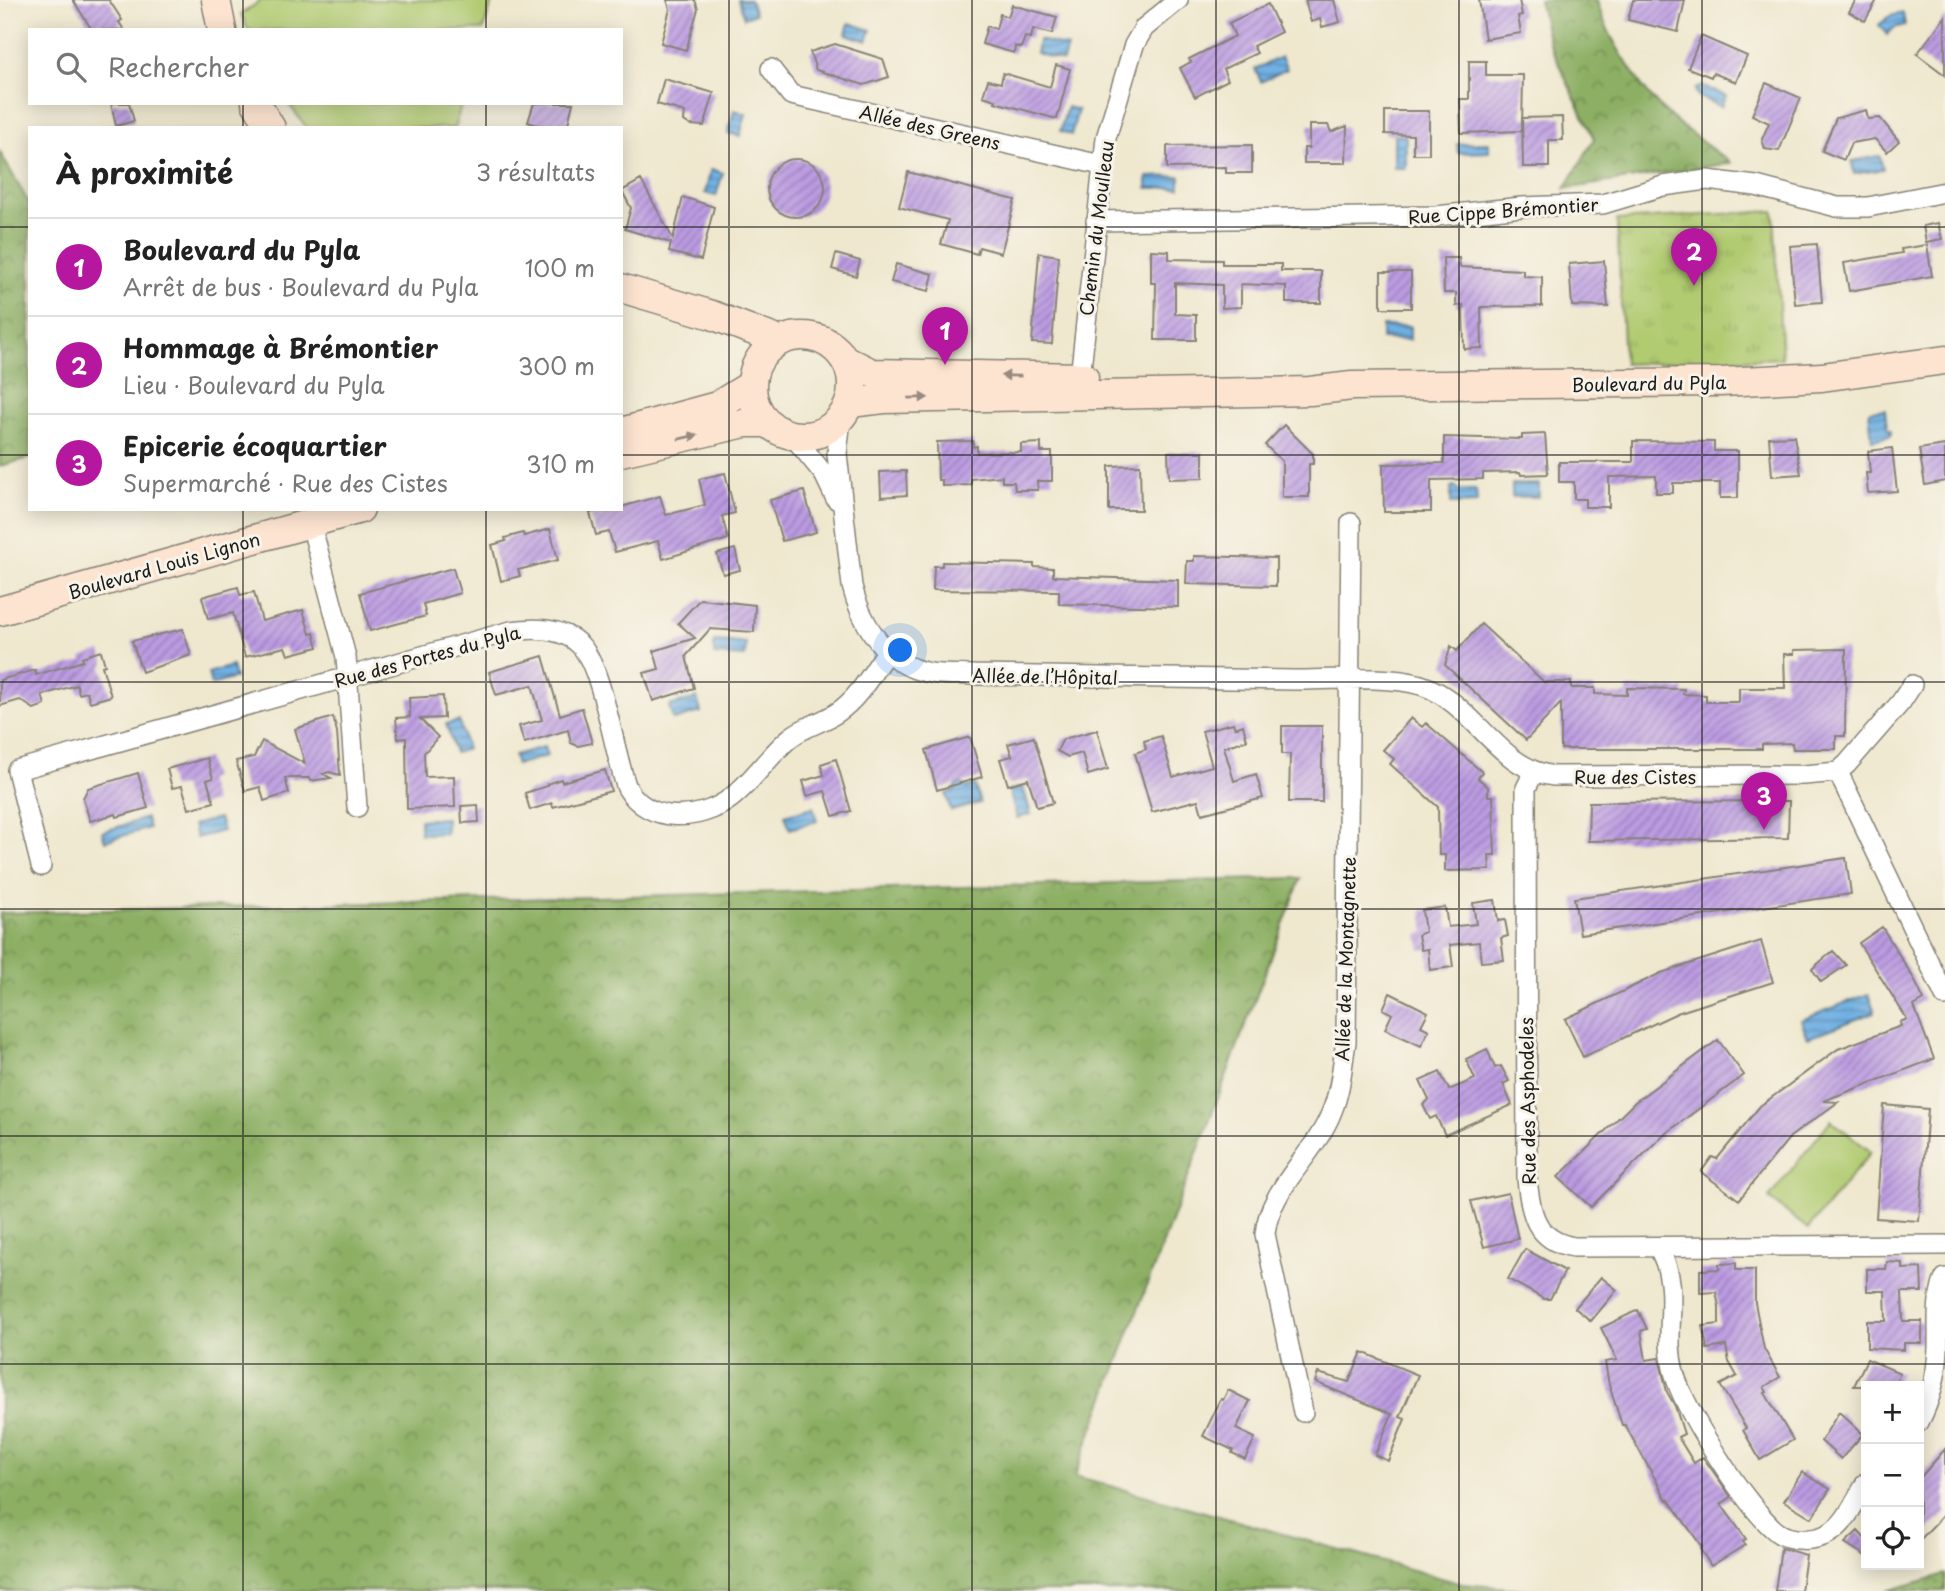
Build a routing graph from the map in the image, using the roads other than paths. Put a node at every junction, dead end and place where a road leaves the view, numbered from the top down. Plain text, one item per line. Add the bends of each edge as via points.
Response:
1 (216, 0) edge
2 (1178, 0) edge
3 (222, 28) edge
4 (771, 69) dead end
5 (257, 105) edge
6 (270, 126) edge
7 (1101, 165) junction
8 (1945, 192) edge
9 (1096, 221) junction
10 (623, 289) edge
11 (712, 315) junction
12 (780, 341) junction
13 (844, 359) junction
14 (1945, 360) edge
15 (752, 378) junction
16 (1079, 386) junction
17 (845, 410) junction
18 (767, 423) junction
19 (623, 431) edge
20 (793, 436) junction
21 (623, 452) edge
22 (354, 511) edge
23 (363, 511) edge
24 (844, 519) junction
25 (320, 522) junction
26 (1351, 523) dead end
27 (0, 611) edge
28 (888, 650) junction
29 (349, 677) junction
30 (1350, 679) junction
31 (1912, 685) dead end
32 (1534, 772) junction
33 (1838, 772) junction
34 (357, 807) dead end
35 (41, 866) dead end
36 (1945, 996) edge
37 (1945, 1245) edge
38 (1658, 1247) junction
39 (1945, 1278) edge
40 (1303, 1412) dead end
41 (1924, 1412) edge
42 (1861, 1491) edge

1 - 3 main road
2 - 7 street, Chemin du Moulleau via 1144,29 1134,45
4 - 7 street, Allée des Greens via 791,95
5 - 6 main road
7 - 9 street, Chemin du Moulleau
8 - 9 street, Rue Cippe Brémontier via 1837,207 1756,186 1707,180 1663,186 1603,204 1436,216
9 - 16 street, Chemin du Moulleau
10 - 11 main road
11 - 12 main road
11 - 15 main road via 736,336
12 - 13 main road via 808,336 835,348
12 - 15 main road via 759,359
16 -> 13 main road, Boulevard du Pyla via 872,373
13 - 17 main road via 852,380
14 - 16 main road, Boulevard du Pyla via 1833,376 1734,382 1352,386 1309,379
15 - 18 main road via 754,404
15 - 19 main road via 717,406
17 -> 16 main road, Boulevard du Pyla via 884,399
17 - 20 main road via 827,430
17 - 24 street, Allée de l’Hôpital via 837,454
18 - 20 main road
21 -> 18 main road
20 - 24 street, Allée de l’Hôpital via 824,474
22 - 25 main road
23 - 25 main road
24 - 28 street, Allée de l’Hôpital via 857,607
25 - 27 main road, Boulevard Louis Lignon
25 - 29 street
26 - 30 street, Allée de la Montagnette
28 - 29 street, Rue des Portes du Pyla via 853,700 789,739 731,798 710,809 675,816 651,811 626,788 592,665 579,643 569,637 537,629 511,631
28 - 30 street, Allée de l’Hôpital via 915,669 934,674
29 - 34 street
29 - 35 street, Rue des Portes du Pyla via 17,770
30 - 32 street, Rue des Cistes via 1405,682 1444,696
30 - 40 street, Allée de la Montagnette via 1346,1042 1332,1113 1274,1201 1265,1234
31 - 33 street
32 - 33 street, Rue des Cistes via 1620,777
32 - 38 street, Rue des Asphodeles via 1526,788 1525,940 1527,1178 1533,1216 1541,1231 1566,1245
33 - 36 street
37 - 38 street, Rue des Asphodeles
38 - 42 street via 1671,1276 1672,1363 1680,1389 1718,1458 1748,1500 1778,1533 1806,1540 1839,1527
39 - 41 street via 1938,1299 1936,1376

